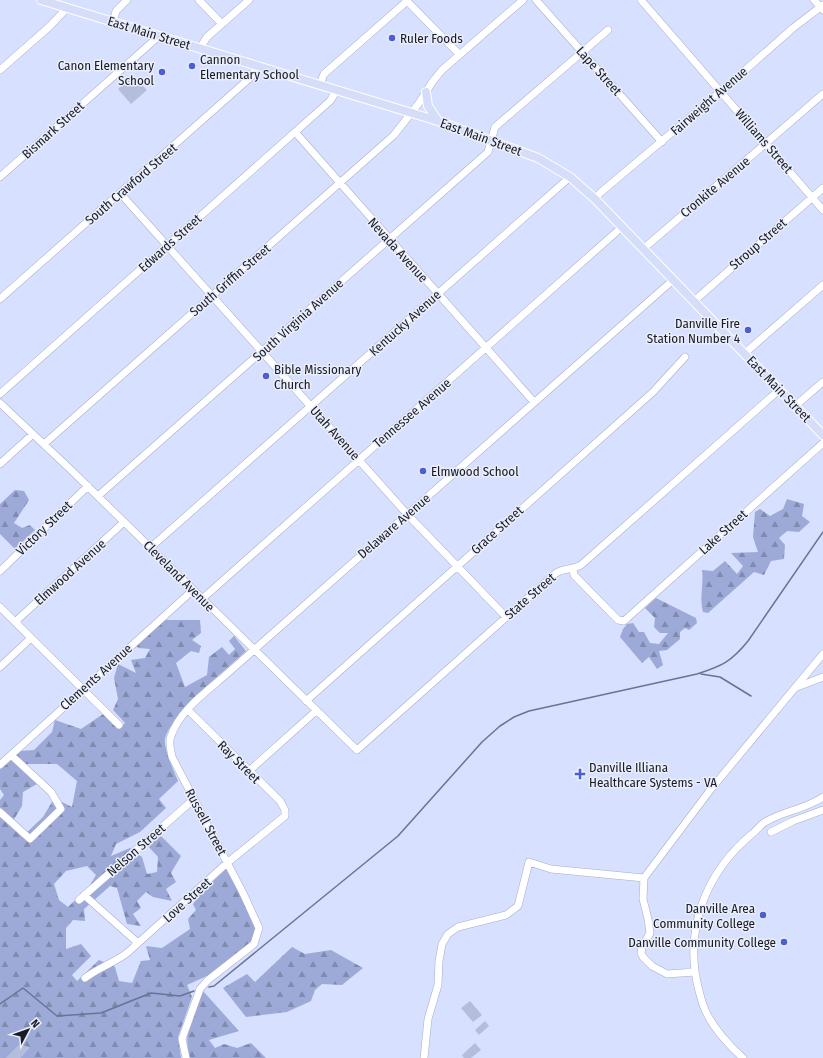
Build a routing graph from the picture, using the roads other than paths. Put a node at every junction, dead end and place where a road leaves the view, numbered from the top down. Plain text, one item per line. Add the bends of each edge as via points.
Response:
1 (41, 0) edge
2 (127, 0) edge
3 (199, 0) edge
4 (249, 0) edge
5 (406, 0) edge
6 (522, 0) edge
7 (536, 0) edge
8 (641, 0) edge
9 (814, 0) edge
10 (822, 7) edge
11 (67, 8) junction
12 (113, 22) junction
13 (222, 24) junction
14 (608, 30) dead end
15 (159, 36) junction
16 (200, 48) junction
17 (582, 52) junction
18 (459, 54) junction
19 (257, 65) junction
20 (0, 70) edge
21 (320, 84) junction
22 (337, 90) junction
23 (721, 91) junction
24 (426, 92) junction
25 (823, 94) edge
26 (411, 113) junction
27 (438, 121) junction
28 (295, 132) junction
29 (491, 140) junction
30 (662, 142) junction
31 (766, 143) junction
32 (0, 177) edge
33 (570, 177) junction
34 (339, 184) junction
35 (823, 188) edge
36 (120, 193) junction
37 (812, 198) junction
38 (595, 199) junction
39 (823, 210) edge
40 (622, 227) junction
41 (389, 239) junction
42 (167, 246) junction
43 (643, 248) junction
44 (673, 280) junction
45 (823, 285) edge
46 (438, 294) junction
47 (212, 296) junction
48 (0, 299) edge
49 (694, 301) junction
50 (486, 349) junction
51 (263, 352) junction
52 (745, 353) junction
53 (685, 357) dead end
54 (823, 382) edge
55 (779, 390) junction
56 (0, 394) edge
57 (534, 402) junction
58 (0, 403) edge
59 (311, 406) junction
60 (795, 406) junction
61 (33, 434) junction
62 (823, 435) edge
63 (823, 442) edge
64 (44, 444) junction
65 (359, 460) junction
66 (0, 464) edge
67 (88, 486) junction
68 (98, 496) junction
69 (407, 514) junction
70 (124, 522) junction
71 (150, 548) junction
72 (456, 566) junction
73 (573, 569) junction
74 (0, 570) edge
75 (193, 590) junction
76 (202, 599) junction
77 (0, 607) edge
78 (506, 617) junction
79 (15, 622) junction
80 (31, 638) junction
81 (254, 650) junction
82 (823, 654) edge
83 (0, 667) edge
84 (823, 677) edge
85 (794, 689) junction
86 (83, 690) junction
87 (306, 700) junction
88 (188, 710) junction
89 (316, 711) junction
90 (119, 725) dead end
91 (356, 750) joint
92 (11, 755) junction
93 (0, 765) edge
94 (248, 771) junction
95 (823, 797) edge
96 (194, 799) junction
97 (823, 810) edge
98 (0, 812) edge
99 (285, 816) joint
100 (771, 832) dead end
101 (227, 863) junction
102 (644, 878) junction
103 (138, 943) junction
104 (695, 972) junction
105 (85, 978) dead end
106 (186, 1058) edge
107 (424, 1058) edge
108 (743, 1058) edge

1 - 11 main road, East Main Street
2 - 12 street via 116,11
3 - 13 street
4 - 13 street
5 - 18 street
5 - 21 street via 324,74
6 - 18 street, South Griffin Street
7 - 17 street, Lape Street
8 - 23 street, Williams Street
9 - 10 street
10 - 23 street, Fairweight Avenue via 793,28
11 - 12 main road, East Main Street
11 - 20 street
12 - 15 main road, East Main Street
13 - 16 street via 207,37
14 - 17 street, South Virginia Avenue
15 - 16 main road, East Main Street
15 - 32 street, Bismark Street
16 - 19 main road, East Main Street
17 - 29 street, South Virginia Avenue via 495,127
17 - 30 street, Lape Street
18 - 24 street, South Griffin Street via 442,70
19 - 21 main road, East Main Street
19 - 36 street, South Crawford Street via 251,77
21 - 22 main road, East Main Street
22 - 26 main road, East Main Street
22 - 28 street, Edwards Street via 330,101
23 - 30 street, Fairweight Avenue
23 - 31 street, Williams Street
24 - 26 street, South Griffin Street
24 - 27 main road via 428,106
25 - 31 street, Cronkite Avenue
26 - 27 main road, East Main Street
26 - 34 street, South Griffin Street via 394,135
27 - 29 main road, East Main Street
28 - 34 street, Nevada Avenue
28 - 42 street, Edwards Street
29 - 33 main road, East Main Street via 538,158
29 - 41 street, South Virginia Avenue via 488,152
30 - 38 street, Fairweight Avenue
31 - 37 street, Williams Street
31 - 43 street, Cronkite Avenue
33 - 38 main road, East Main Street
33 - 46 street, Kentucky Avenue
34 - 41 street, Nevada Avenue
34 - 47 street, South Griffin Street
35 - 37 street, Stroup Street
36 - 42 street, Utah Avenue
36 - 48 street, South Crawford Street
37 - 39 street, Williams Street
37 - 49 street, Stroup Street
38 - 40 main road, East Main Street
40 - 43 main road, East Main Street
40 - 50 street, Tennessee Avenue
41 - 46 street, Nevada Avenue
41 - 51 street, South Virginia Avenue
42 - 47 street, Utah Avenue
42 - 56 street, Edwards Street
43 - 44 main road, East Main Street
44 - 49 main road, East Main Street
44 - 57 street, Delaware Avenue
45 - 52 street
46 - 50 street, Nevada Avenue
46 - 59 street, Kentucky Avenue
47 - 51 street, Utah Avenue
47 - 64 street, South Griffin Street
49 - 52 main road, East Main Street
50 - 57 street, Nevada Avenue
50 - 65 street, Tennessee Avenue
51 - 59 street, Utah Avenue
51 - 68 street, South Virginia Avenue
52 - 55 main road, East Main Street
53 - 72 street, Grace Street via 653,392
54 - 60 street
55 - 60 main road, East Main Street
55 - 73 street, State Street
57 - 69 street, Delaware Avenue
58 - 61 street, Cleveland Avenue
59 - 65 street, Utah Avenue
59 - 71 street, Kentucky Avenue
60 - 62 main road, East Main Street
61 - 64 street, Cleveland Avenue
61 - 66 street
63 - 73 street, Lake Street via 624,621 618,620 574,575
64 - 67 street, Cleveland Avenue
65 - 69 street, Utah Avenue
65 - 76 street, Tennessee Avenue
67 - 68 street, Cleveland Avenue
67 - 74 street, Victory Street
68 - 70 street, Cleveland Avenue
69 - 72 street, Utah Avenue
69 - 81 street, Delaware Avenue
70 - 71 street, Cleveland Avenue
70 - 79 street, Elmwood Avenue
71 - 75 street, Cleveland Avenue
72 - 78 street, Utah Avenue
72 - 87 street, Grace Street
73 - 78 street, State Street via 563,568 556,573
75 - 76 street, Cleveland Avenue
75 - 86 street, Clements Avenue
76 - 81 street, Cleveland Avenue
77 - 79 street
78 - 91 street, State Street
79 - 80 street
80 - 83 street
80 - 86 street
81 - 87 street, Cleveland Avenue
81 - 88 street, Delaware Avenue
82 - 85 street
84 - 85 street
85 - 102 street via 711,789
86 - 90 street
86 - 92 street, Clements Avenue
87 - 89 street, Cleveland Avenue
88 - 94 street, Ray Street
88 - 96 street, Russell Street via 174,729 169,745 172,757
89 - 91 street, Cleveland Avenue
89 - 94 street
92 - 93 street, Clements Avenue
92 - 98 street via 50,792 61,809 30,839
94 - 99 street, Ray Street via 280,801
95 - 104 street via 765,823 723,863 706,891 694,932
96 - 101 street, Russell Street
96 - 103 street, Nelson Street via 82,898
97 - 100 street
99 - 101 street, Love Street
101 - 103 street, Love Street
101 - 106 street, Russell Street via 259,928 258,936 254,944 200,989 182,1038
102 - 104 street via 643,899 650,933 642,948 643,957 652,966 667,974
102 - 107 street via 551,869 529,862 518,906 513,911 506,916 458,927 448,934 442,944 438,985 428,1019
103 - 105 street, Love Street via 114,962 102,966
104 - 108 street via 707,1014 729,1045

